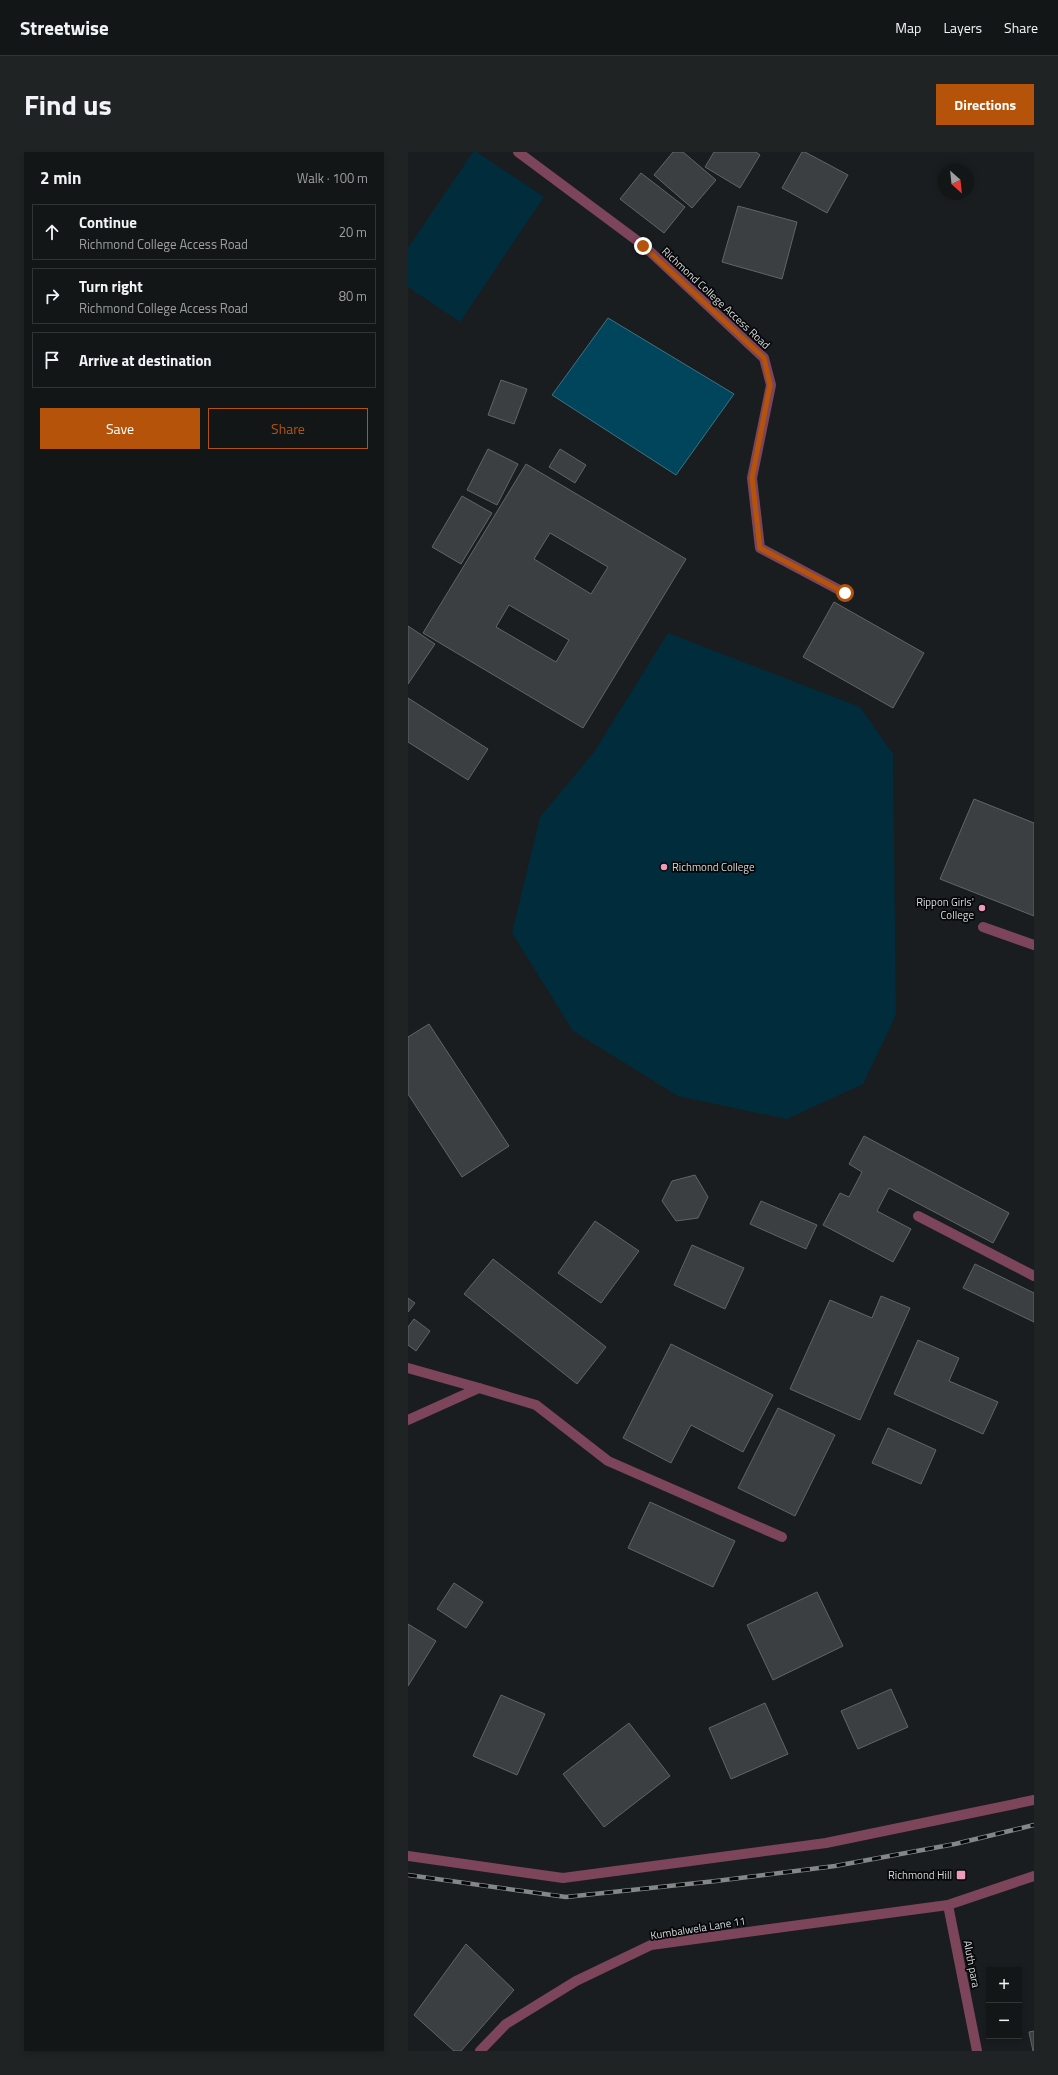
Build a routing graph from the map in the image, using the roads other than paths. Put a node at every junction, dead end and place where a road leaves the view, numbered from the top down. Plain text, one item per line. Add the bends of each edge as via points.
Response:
1 (518, 152) edge
2 (845, 593) dead end
3 (983, 927) dead end
4 (1034, 945) edge
5 (918, 1216) dead end
6 (1034, 1276) edge
7 (408, 1368) edge
8 (479, 1388) junction
9 (408, 1420) edge
10 (782, 1537) dead end
11 (1034, 1800) edge
12 (408, 1856) edge
13 (1034, 1876) edge
14 (948, 1905) junction
15 (480, 2051) edge
16 (977, 2051) edge

1 - 2 street, Richmond College Access Road via 643,246 764,358 770,385 752,478 760,548
3 - 4 street
5 - 6 street
7 - 8 street
8 - 9 street
8 - 10 street via 536,1405 608,1461
11 - 12 street via 826,1843 563,1878
13 - 14 street, Kumbalwela Lane 11
14 - 15 street, Kumbalwela Lane 11 via 651,1945 576,1981 506,2024
14 - 16 street, Aluth para

